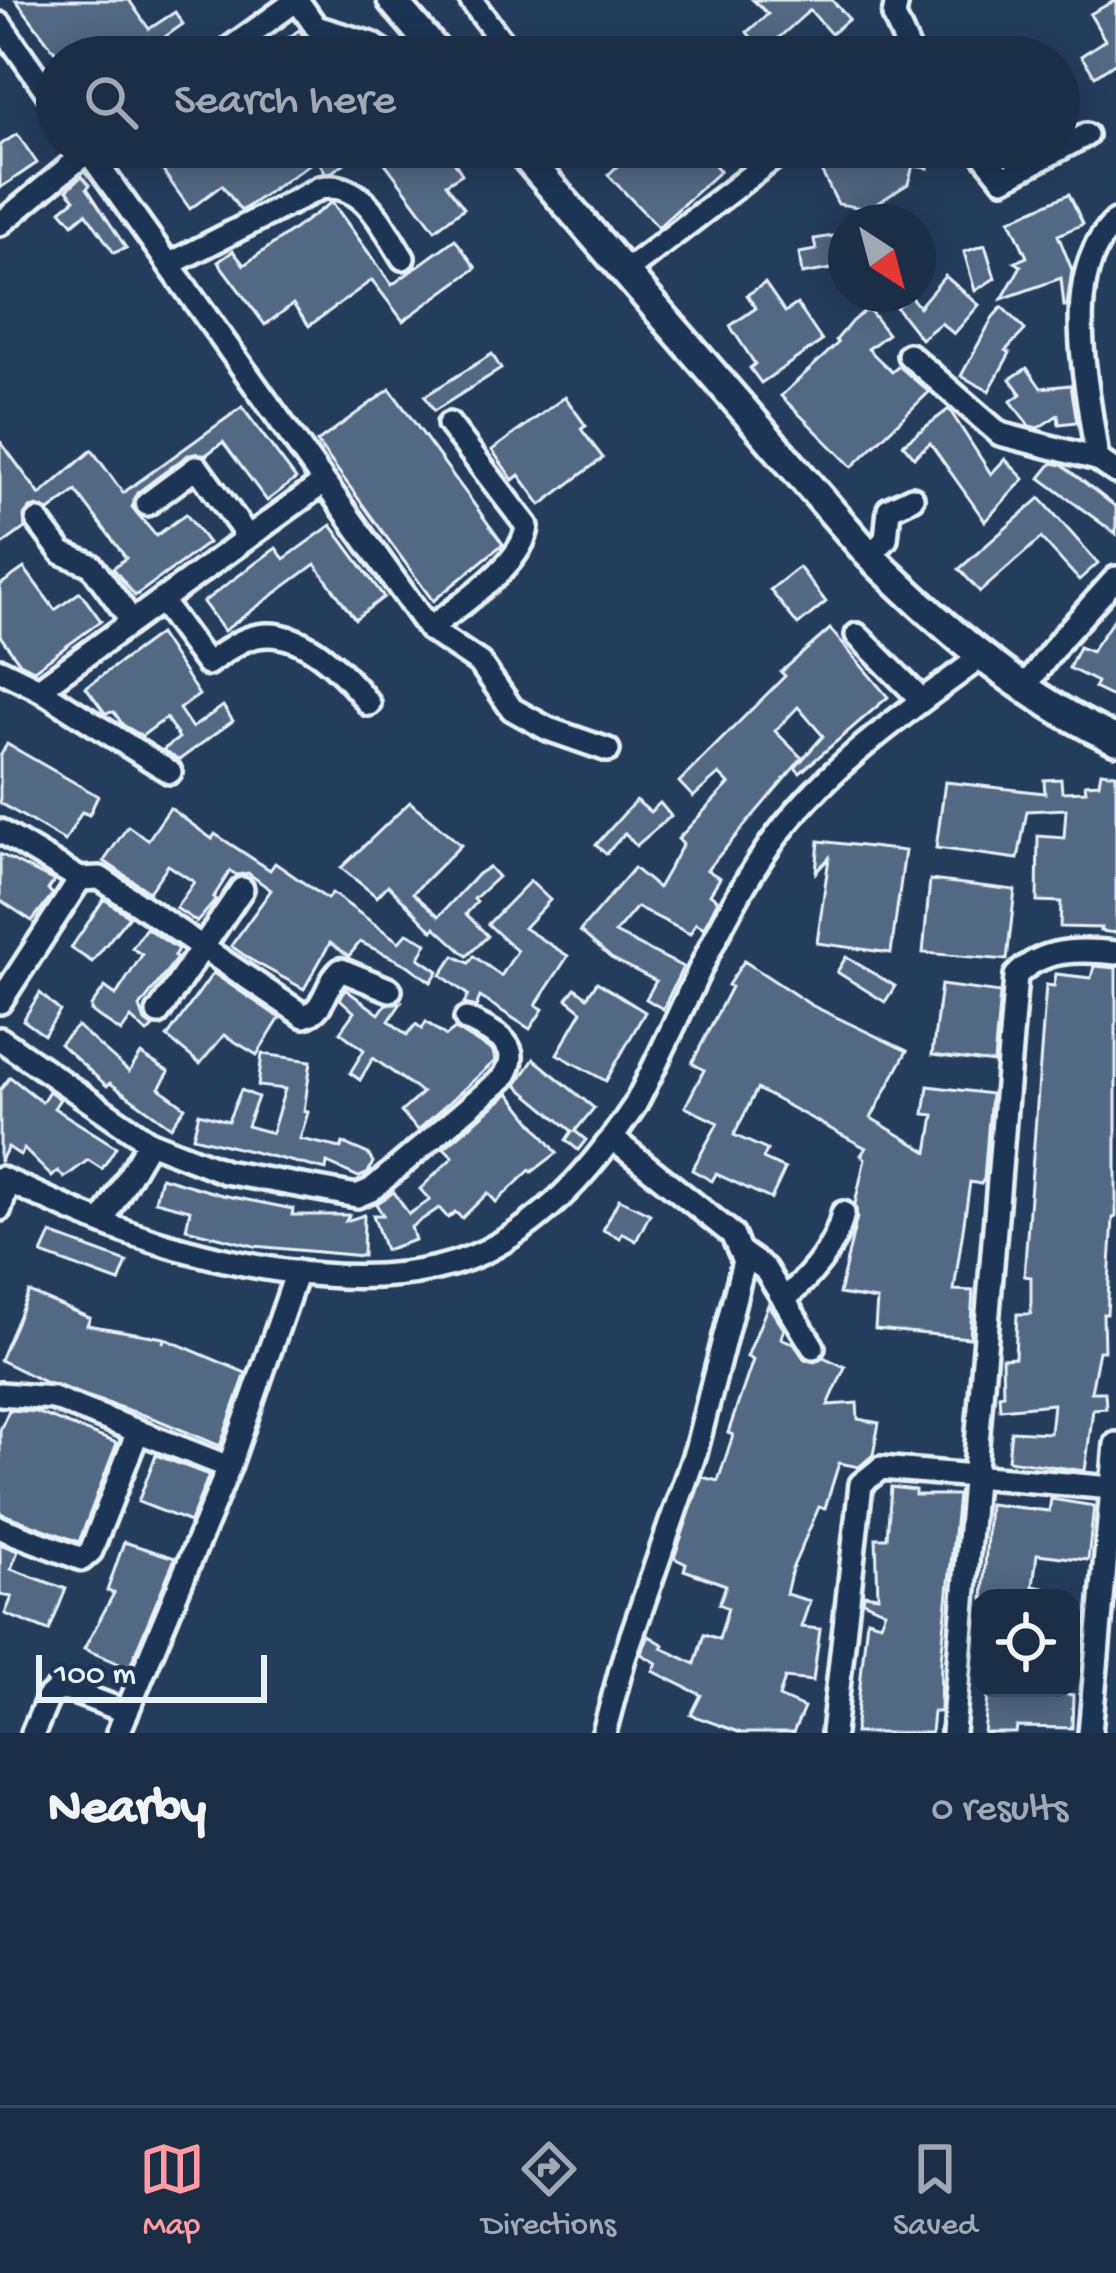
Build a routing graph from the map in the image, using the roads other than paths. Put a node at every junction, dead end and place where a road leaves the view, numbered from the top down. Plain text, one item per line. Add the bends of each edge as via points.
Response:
1 (471, 0) edge
2 (897, 0) edge
3 (404, 4) edge
4 (0, 24) edge
5 (247, 36) edge
6 (346, 36) edge
7 (426, 36) edge
8 (498, 36) edge
9 (903, 36) edge
10 (36, 76) edge
11 (1086, 135) dead end
12 (1080, 138) edge
13 (66, 168) edge
14 (103, 168) edge
15 (535, 168) edge
16 (760, 168) edge
17 (995, 168) edge
18 (1024, 168) edge
19 (1116, 221) edge
20 (0, 224) edge
21 (403, 257) dead end
22 (172, 263) junction
23 (623, 273) junction
24 (909, 355) dead end
25 (449, 424) dead end
26 (1106, 466) edge
27 (322, 483) junction
28 (912, 498) dead end
29 (147, 504) dead end
30 (38, 521) dead end
31 (248, 537) junction
32 (871, 556) junction
33 (1113, 588) edge
34 (161, 601) junction
35 (132, 622) junction
36 (429, 629) junction
37 (857, 635) dead end
38 (981, 657) junction
39 (0, 670) edge
40 (1024, 688) junction
41 (39, 689) junction
42 (922, 700) junction
43 (369, 704) dead end
44 (1116, 740) edge
45 (608, 750) dead end
46 (170, 772) dead end
47 (0, 831) edge
48 (80, 879) junction
49 (242, 889) dead end
50 (201, 947) junction
51 (1116, 952) edge
52 (390, 989) dead end
53 (0, 1002) edge
54 (158, 1013) dead end
55 (466, 1019) dead end
56 (0, 1039) edge
57 (613, 1139) junction
58 (148, 1142) junction
59 (4, 1180) edge
60 (0, 1209) edge
61 (843, 1213) dead end
62 (101, 1222) junction
63 (741, 1252) junction
64 (297, 1272) junction
65 (786, 1298) junction
66 (813, 1346) dead end
67 (0, 1394) edge
68 (138, 1431) junction
69 (1116, 1444) edge
70 (229, 1467) junction
71 (977, 1476) junction
72 (1112, 1489) junction
73 (0, 1528) edge
74 (1112, 1534) edge
75 (1093, 1709) junction
76 (1116, 1714) edge
77 (123, 1723) edge
78 (33, 1733) edge
79 (604, 1733) edge
80 (833, 1733) edge
81 (953, 1733) edge
82 (1090, 1733) edge

1 - 8 street
2 - 9 street
3 - 7 main road
4 - 10 street
5 - 6 street via 297,0 316,27
11 - 12 street
13 - 20 street
14 - 22 street
15 - 23 main road
16 - 23 street
17 - 18 street via 1004,179
19 - 26 street via 1093,247 1082,286
21 - 22 street via 369,206 334,185
22 - 27 street
23 - 32 main road
24 - 26 street via 1000,434
25 - 36 street via 527,526 510,562
27 - 31 street
27 - 36 street
28 - 32 street via 889,509 886,539
29 - 31 street via 197,467
30 - 35 street via 62,553 91,565
31 - 34 street
32 - 38 main road
33 - 40 street
34 - 35 street
34 - 43 street via 207,664 258,636 282,638 335,664
35 - 41 street
36 - 45 street via 480,663 512,709
37 - 42 street
38 - 40 main road
38 - 42 street
39 - 41 street
40 - 44 main road
41 - 46 street
42 - 57 street via 814,794 767,848
47 - 48 street
48 - 50 street via 100,878
48 - 53 street
49 - 50 street
50 - 52 street via 304,1016 318,1008 340,970
50 - 54 street
51 - 71 street via 1058,952 1016,976
55 - 58 street via 505,1039 512,1065 357,1196 225,1172
56 - 58 street
57 - 63 street via 732,1234
57 - 64 street via 532,1222 461,1262 383,1275
58 - 62 street
59 - 60 street
59 - 62 street
61 - 65 street via 823,1258
62 - 64 street
63 - 65 street
63 - 79 street via 696,1450
64 - 70 street
65 - 66 street
67 - 68 street via 53,1398
68 - 70 street
68 - 73 street via 82,1559
69 - 72 street
70 - 77 street
71 - 72 street
71 - 80 street via 881,1468 861,1484
71 - 81 street
72 - 74 street
74 - 75 street
75 - 76 street
75 - 82 street
77 - 78 street via 57,1690

